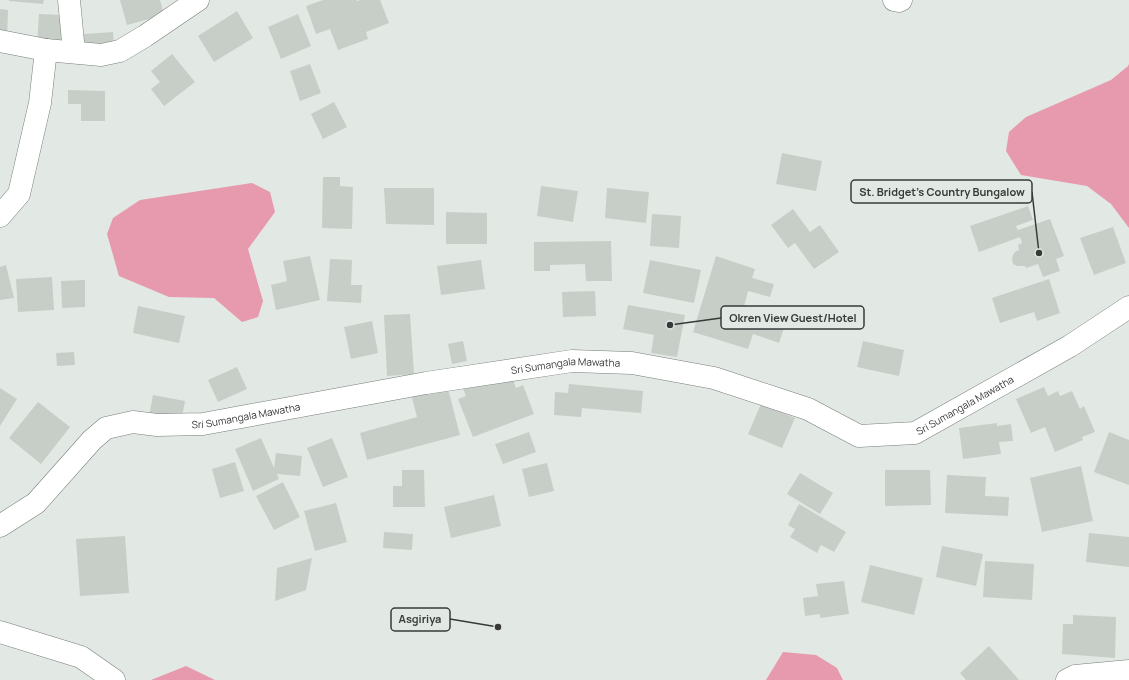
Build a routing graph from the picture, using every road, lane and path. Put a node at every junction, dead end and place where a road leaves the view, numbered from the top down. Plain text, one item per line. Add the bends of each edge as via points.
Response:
1 (69, 0) edge
2 (198, 0) edge
3 (894, 0) edge
4 (901, 0) edge
5 (0, 42) edge
6 (46, 50) junction
7 (74, 52) junction
8 (0, 216) edge
9 (1129, 307) edge
10 (0, 526) edge
11 (0, 632) edge
12 (1129, 671) edge
13 (114, 680) edge
14 (1067, 680) edge

1 - 7 street
2 - 7 street via 120,51 101,55
3 - 4 street
5 - 6 street
6 - 7 street
6 - 8 street via 40,103 19,194
9 - 10 street, Sri Sumangala Mawatha via 1070,346 915,433 859,436 808,409 714,378 632,363 572,361 426,383 203,424 157,425 133,422 106,428 92,440 36,503
11 - 13 street via 81,657
12 - 14 street via 1075,676

